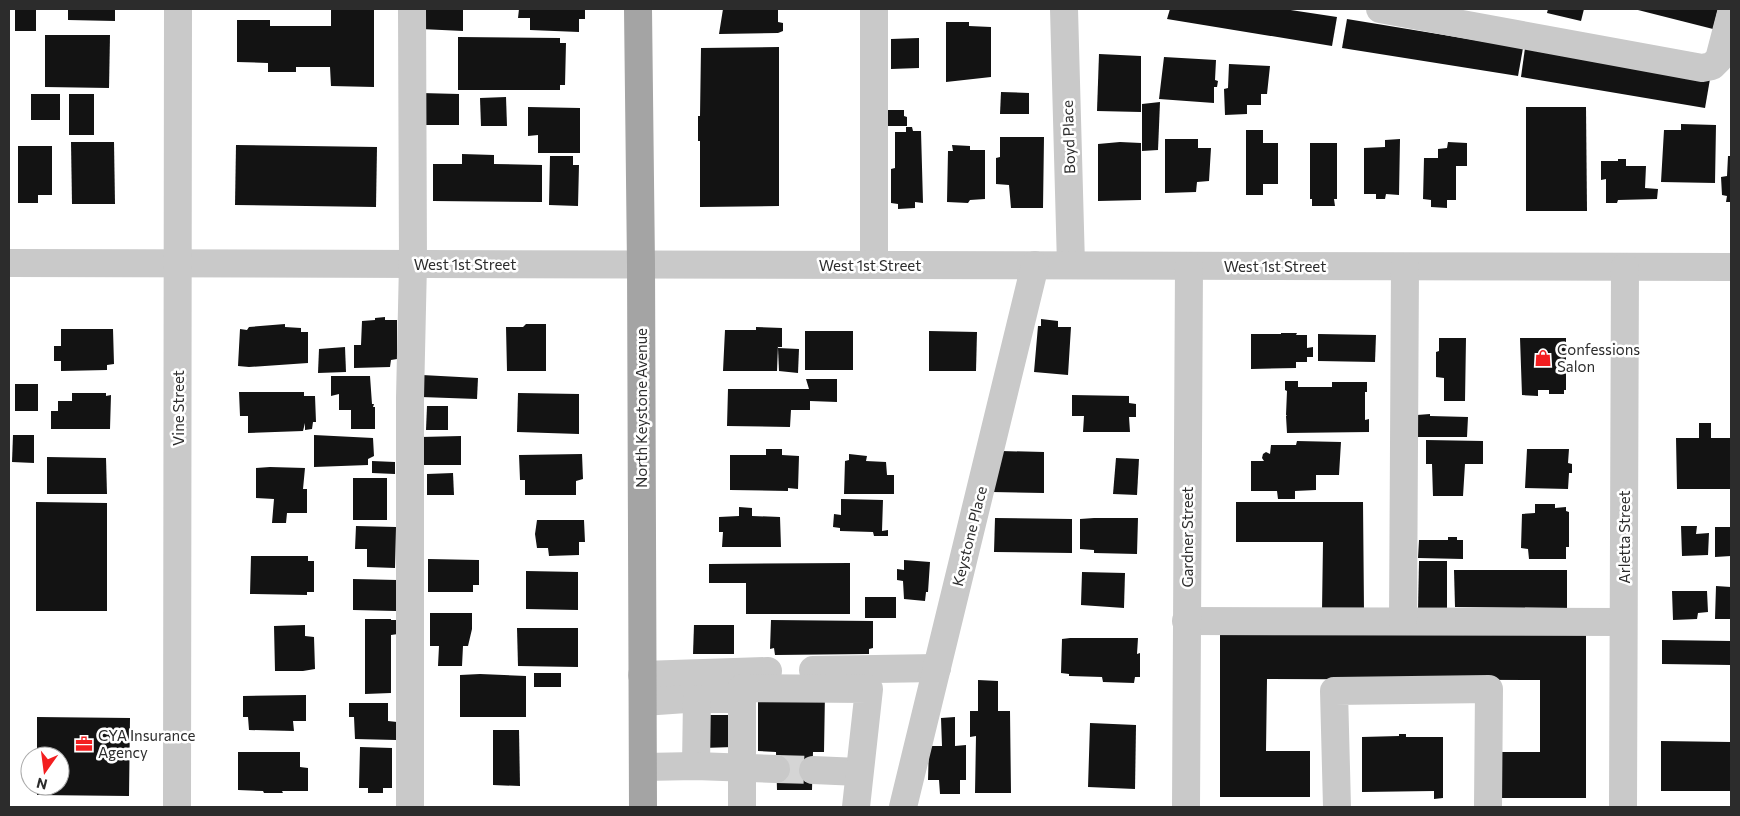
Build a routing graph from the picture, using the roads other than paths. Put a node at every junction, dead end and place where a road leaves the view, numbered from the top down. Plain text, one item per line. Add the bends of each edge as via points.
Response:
1 (178, 9) edge
2 (412, 9) edge
3 (638, 9) edge
4 (874, 9) edge
5 (1064, 9) edge
6 (1380, 9) edge
7 (1731, 13) edge
8 (9, 263) edge
9 (414, 263) junction
10 (178, 264) junction
11 (641, 265) junction
12 (874, 265) junction
13 (1034, 265) junction
14 (1071, 265) junction
15 (1189, 266) junction
16 (1405, 267) junction
17 (1625, 267) junction
18 (1731, 268) edge
19 (1186, 621) junction
20 (1403, 621) junction
21 (1623, 622) junction
22 (937, 668) junction
23 (642, 675) junction
24 (697, 699) junction
25 (742, 699) junction
26 (643, 702) junction
27 (696, 766) junction
28 (643, 767) junction
29 (763, 771) junction
30 (178, 807) edge
31 (410, 807) edge
32 (643, 807) edge
33 (742, 807) edge
34 (856, 807) edge
35 (903, 807) edge
36 (1186, 807) edge
37 (1337, 807) edge
38 (1488, 807) edge
39 (1624, 807) edge

1 - 10 street, Vine Street
2 - 9 street
3 - 11 main road, North Keystone Avenue
4 - 12 street
5 - 14 street, Boyd Place
6 - 7 street via 1702,68 1712,66 1719,59
8 - 10 street, West 1st Street
9 - 10 street, West 1st Street
9 - 11 street, West 1st Street
9 - 31 street via 410,398
10 - 30 street, Vine Street
11 - 12 street, West 1st Street
11 - 23 main road, North Keystone Avenue
12 - 13 street, West 1st Street
13 - 14 street, West 1st Street
13 - 22 street, Keystone Place
14 - 15 street, West 1st Street
15 - 16 street, West 1st Street
15 - 19 street, Gardner Street
16 - 17 street, West 1st Street
16 - 20 street
17 - 18 street, West 1st Street
17 - 21 street, Arletta Street
19 - 20 street
19 - 36 street, Gardner Street
20 - 21 street
21 - 39 street, Arletta Street
22 - 23 street
22 - 35 street, Keystone Place
23 - 26 main road, North Keystone Avenue
24 - 25 street
24 - 26 street
24 - 27 street
25 - 29 street
25 - 34 street via 742,688 869,689 830,774
26 - 28 main road, North Keystone Avenue
27 - 28 street
27 - 29 street
28 - 32 main road, North Keystone Avenue
29 - 33 street
37 - 38 street via 1334,691 1489,690

